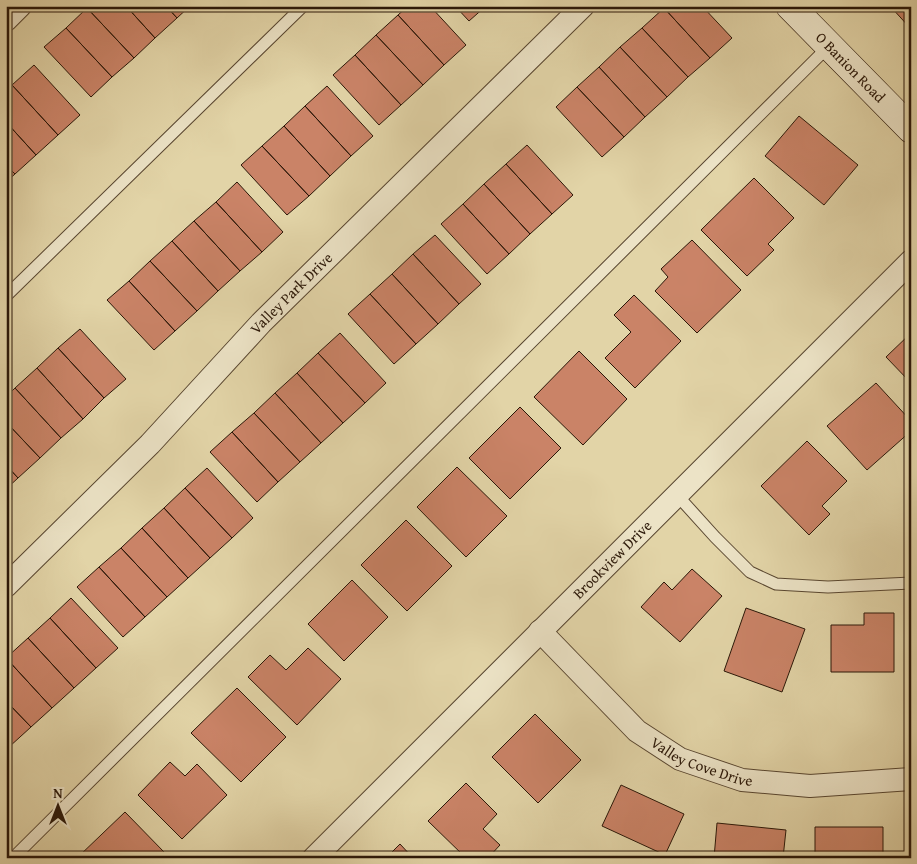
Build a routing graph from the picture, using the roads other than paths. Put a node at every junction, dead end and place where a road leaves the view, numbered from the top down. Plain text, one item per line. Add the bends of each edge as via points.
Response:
1 (20, 6) edge
2 (303, 6) edge
3 (583, 6) edge
4 (790, 6) edge
5 (6, 20) edge
6 (829, 46) junction
7 (911, 129) edge
8 (911, 262) edge
9 (6, 296) edge
10 (677, 495) junction
11 (911, 583) edge
12 (6, 586) edge
13 (540, 631) junction
14 (911, 779) edge
15 (13, 858) edge
16 (314, 858) edge

1 - 5 street
2 - 9 lane
3 - 12 street, Valley Park Drive via 261,323 150,444
4 - 6 street, O Banion Road
6 - 7 street, O Banion Road
6 - 15 lane
8 - 10 street, Brookview Drive
10 - 11 lane via 750,572 776,584 828,587
10 - 13 street, Brookview Drive
13 - 14 street, Valley Cove Drive via 637,731 680,759 742,780 810,786
13 - 16 street, Brookview Drive

